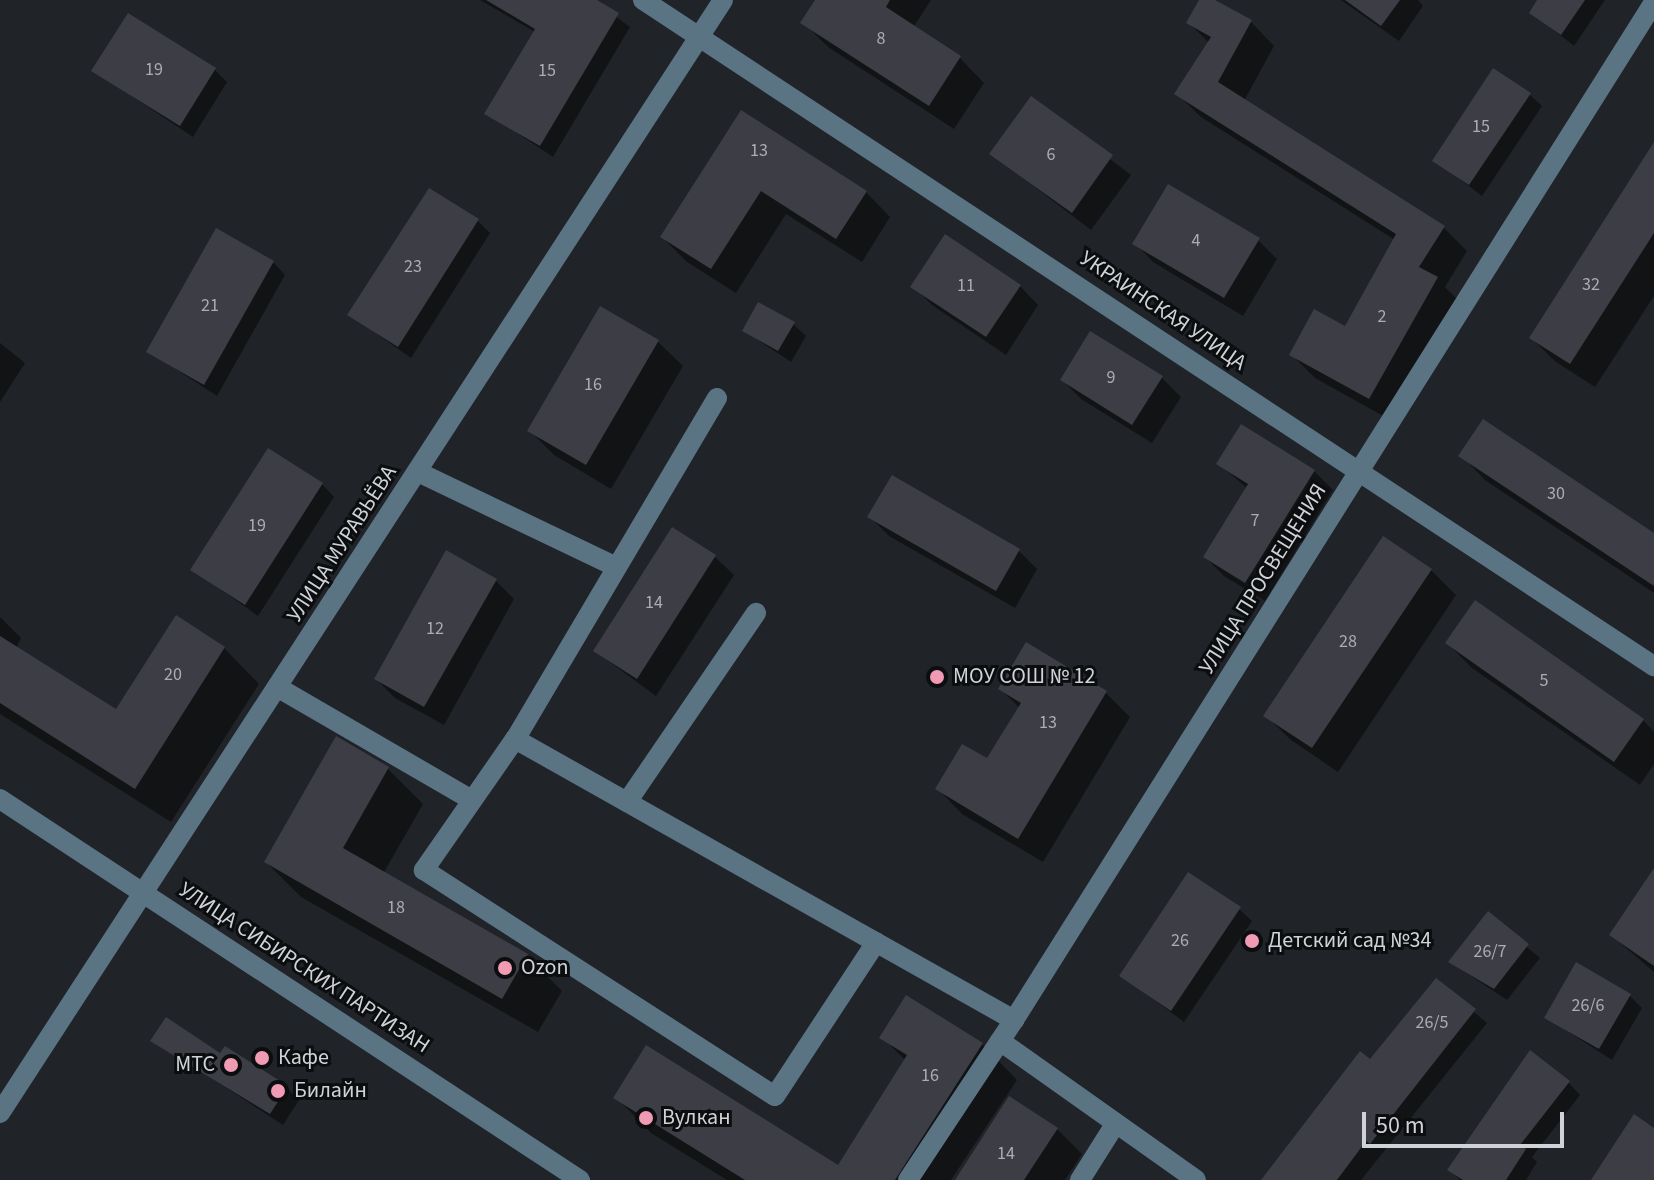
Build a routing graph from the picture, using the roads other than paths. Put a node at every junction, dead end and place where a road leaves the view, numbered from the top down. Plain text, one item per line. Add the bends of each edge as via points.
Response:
1 (643, 0) edge
2 (723, 0) edge
3 (1654, 2) edge
4 (699, 38) junction
5 (717, 398) dead end
6 (1359, 471) junction
7 (418, 472) junction
8 (616, 567) junction
9 (756, 613) dead end
10 (1654, 666) edge
11 (277, 687) junction
12 (515, 739) junction
13 (0, 799) edge
14 (472, 800) junction
15 (627, 802) junction
16 (145, 894) junction
17 (876, 942) junction
18 (1014, 1020) junction
19 (1000, 1041) junction
20 (0, 1113) edge
21 (1114, 1126) junction
22 (580, 1180) edge
23 (908, 1180) edge
24 (1080, 1180) edge
25 (1196, 1180) edge

1 - 4 street, УКРАИНСКАЯ УЛИЦА
2 - 4 street, УЛИЦА МУРАВЬЁВА
3 - 6 street, УЛИЦА ПРОСВЕЩЕНИЯ
4 - 6 street, УКРАИНСКАЯ УЛИЦА
4 - 7 street, УЛИЦА МУРАВЬЁВА
5 - 8 street
6 - 10 street, УКРАИНСКАЯ УЛИЦА
6 - 18 street, УЛИЦА ПРОСВЕЩЕНИЯ
7 - 8 street
7 - 11 street, УЛИЦА МУРАВЬЁВА
8 - 12 street
9 - 15 street
11 - 14 street
11 - 16 street, УЛИЦА МУРАВЬЁВА
12 - 14 street
12 - 15 street
13 - 16 street, УЛИЦА СИБИРСКИХ ПАРТИЗАН
14 - 17 street via 424,870 775,1096
15 - 17 street
16 - 20 street, УЛИЦА МУРАВЬЁВА
16 - 22 street, УЛИЦА СИБИРСКИХ ПАРТИЗАН
17 - 18 street
18 - 19 street, УЛИЦА ПРОСВЕЩЕНИЯ
19 - 21 street
19 - 23 street, УЛИЦА ПРОСВЕЩЕНИЯ
21 - 24 street
21 - 25 street

